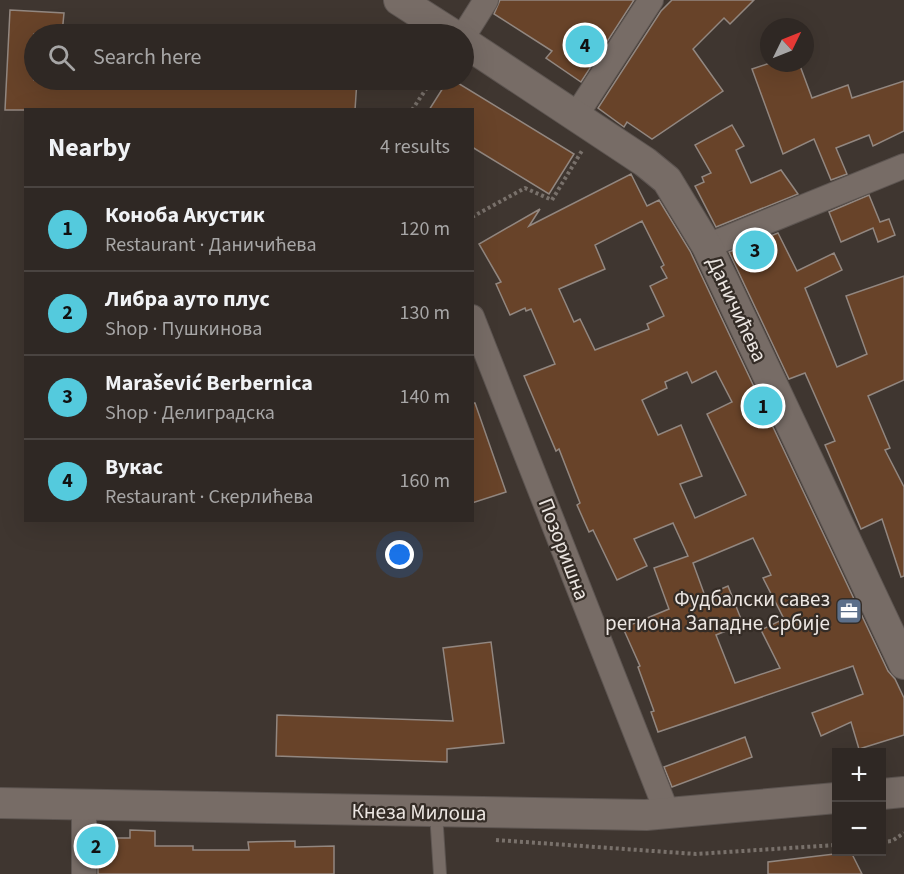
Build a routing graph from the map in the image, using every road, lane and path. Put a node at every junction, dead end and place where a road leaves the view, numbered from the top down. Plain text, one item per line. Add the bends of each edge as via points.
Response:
1 (399, 0) edge
2 (486, 0) edge
3 (651, 0) edge
4 (436, 24) edge
5 (471, 24) edge
6 (474, 49) edge
7 (425, 90) edge
8 (413, 108) edge
9 (585, 123) junction
10 (904, 166) edge
11 (474, 216) edge
12 (707, 246) junction
13 (474, 322) edge
14 (904, 664) edge
15 (904, 792) edge
16 (886, 794) edge
17 (832, 799) edge
18 (0, 803) edge
19 (84, 804) junction
20 (436, 813) junction
21 (668, 815) junction
22 (904, 833) edge
23 (485, 839) dead end
24 (886, 842) edge
25 (832, 844) edge
26 (84, 874) edge
27 (440, 874) edge

1 - 4 street
2 - 5 street
3 - 9 street
6 - 9 street, Даничићева
7 - 8 path
9 - 11 path via 552,200 525,188
9 - 12 street, Даничићева via 667,180
10 - 12 street
12 - 14 street, Даничићева
13 - 21 street, Позоришна
15 - 16 street
17 - 21 street, Кнеза Милоша
18 - 19 street, Кнеза Милоша
19 - 20 street, Кнеза Милоша
19 - 26 street
20 - 21 street, Кнеза Милоша
20 - 27 lane
22 - 24 path
23 - 25 path via 696,854

